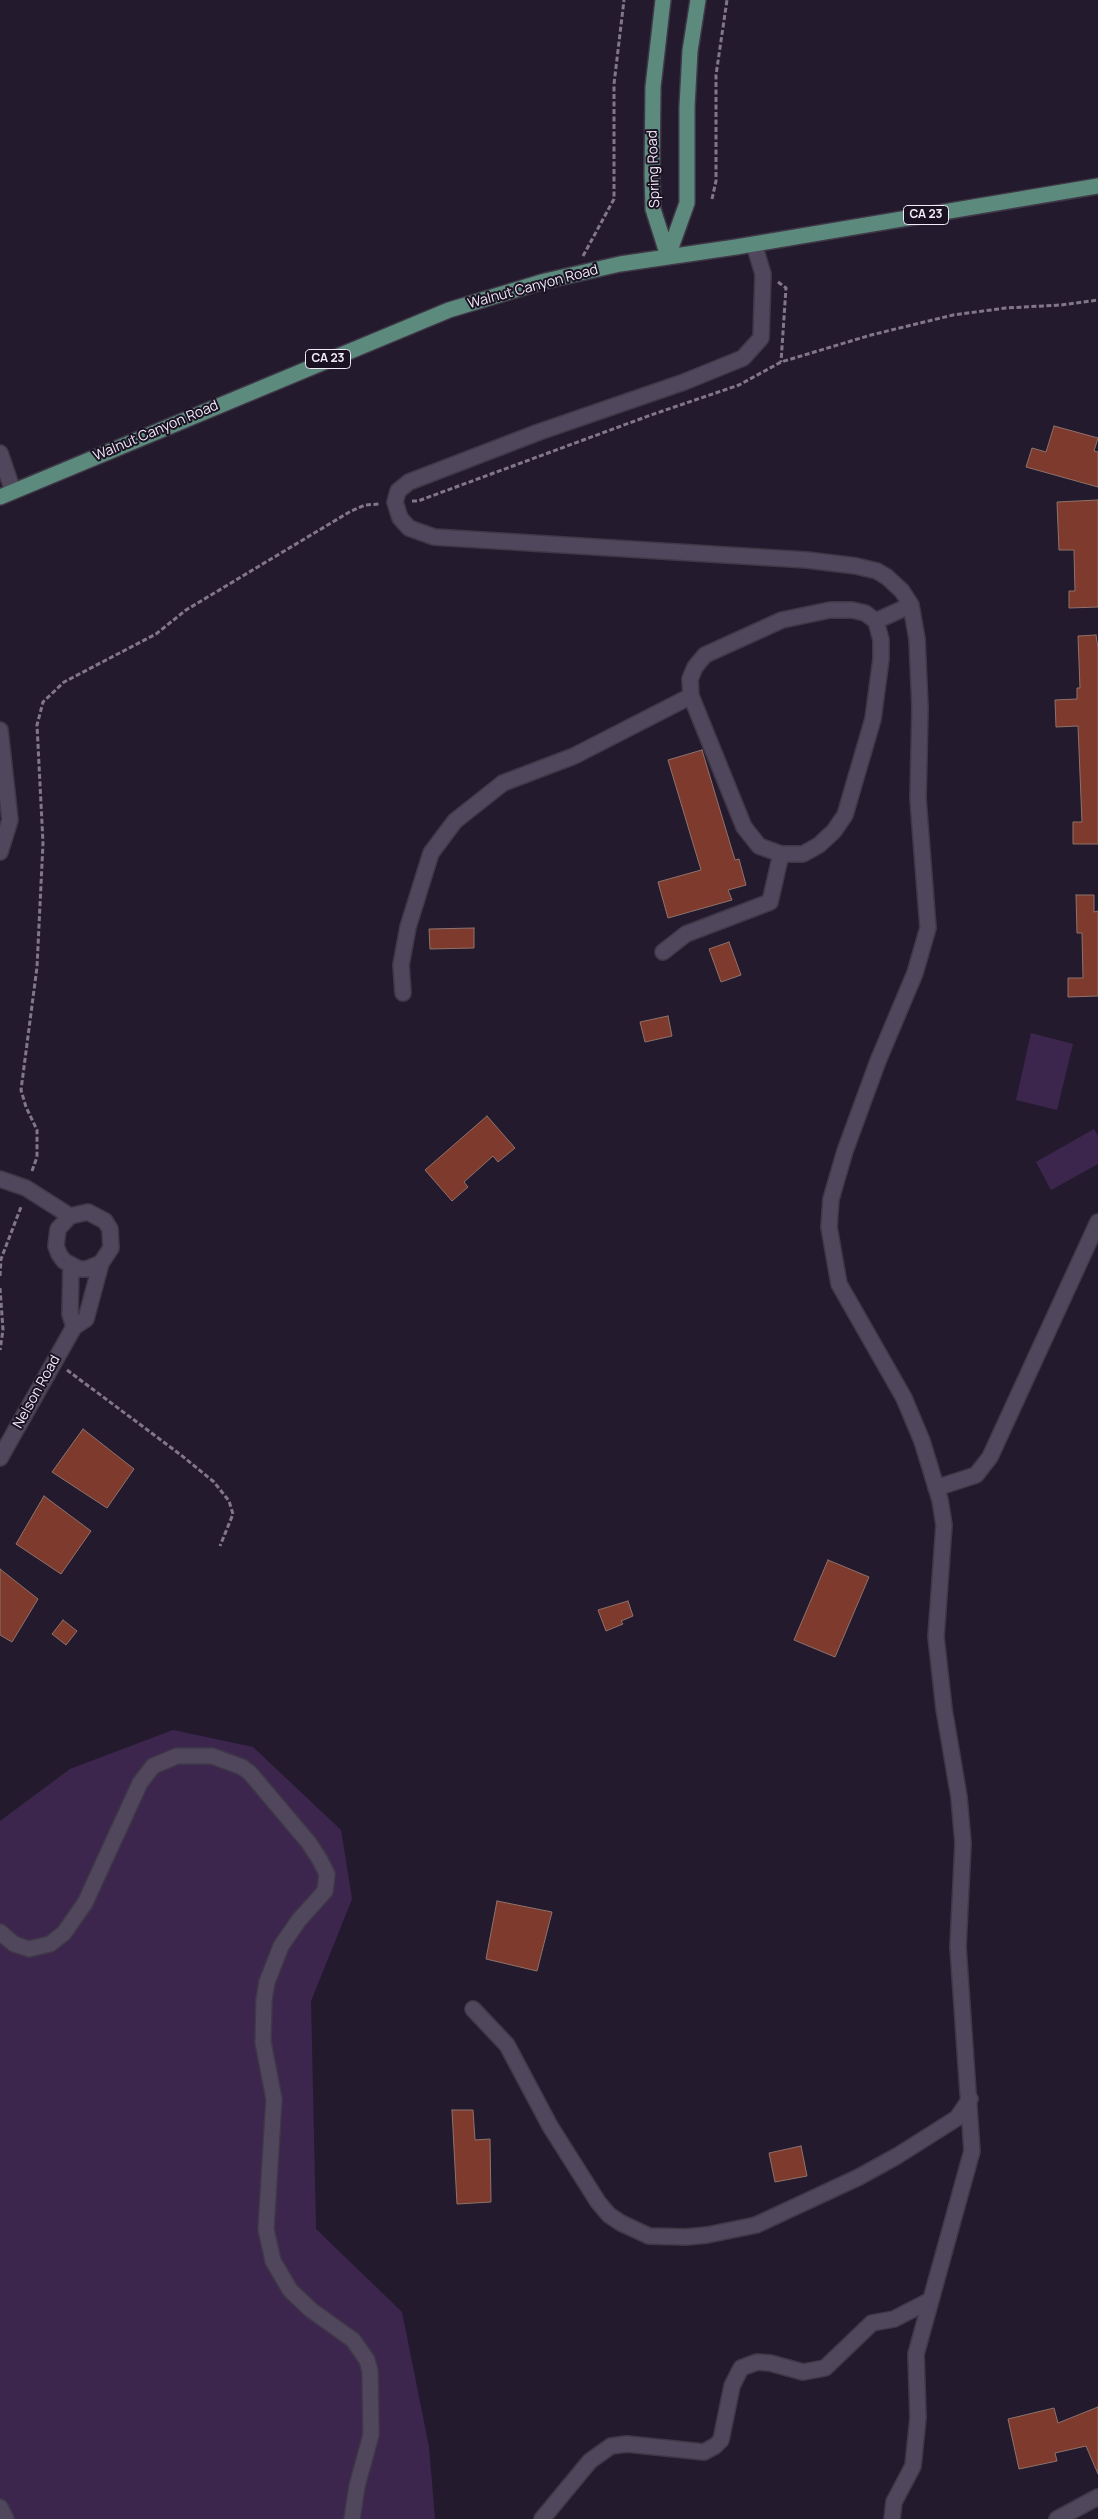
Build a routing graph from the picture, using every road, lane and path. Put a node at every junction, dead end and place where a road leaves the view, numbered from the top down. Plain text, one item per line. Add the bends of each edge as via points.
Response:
1 (624, 0) edge
2 (663, 0) edge
3 (698, 0) edge
4 (727, 0) edge
5 (1098, 186) edge
6 (712, 199) dead end
7 (754, 244) junction
8 (668, 256) junction
9 (573, 275) junction
10 (786, 288) dead end
11 (1098, 300) edge
12 (781, 362) junction
13 (0, 453) edge
14 (7, 494) edge
15 (411, 501) dead end
16 (380, 504) dead end
17 (911, 606) junction
18 (876, 621) junction
19 (691, 696) junction
20 (0, 730) edge
21 (0, 852) edge
22 (781, 854) junction
23 (662, 952) dead end
24 (403, 993) dead end
25 (32, 1171) dead end
26 (0, 1179) edge
27 (21, 1207) dead end
28 (70, 1216) junction
29 (1098, 1222) edge
30 (101, 1263) junction
31 (71, 1266) junction
32 (0, 1276) edge
33 (0, 1288) edge
34 (74, 1327) junction
35 (0, 1350) edge
36 (55, 1361) junction
37 (0, 1458) edge
38 (936, 1488) junction
39 (220, 1546) dead end
40 (0, 1932) edge
41 (472, 2009) dead end
42 (970, 2099) junction
43 (930, 2300) junction
44 (1098, 2496) edge
45 (0, 2507) edge
46 (6, 2519) edge
47 (352, 2519) edge
48 (542, 2519) edge
49 (892, 2519) edge
50 (1057, 2519) edge

1 - 9 path via 614,84 614,199
2 - 8 main road, Spring Road via 653,86 652,184 653,209
3 - 8 main road, Spring Road via 690,51 687,203
4 - 6 path via 716,75 716,181
5 - 7 main road, Walnut Canyon Road / CA 23
7 - 8 main road, Walnut Canyon Road / CA 23
7 - 17 street via 763,274 761,338 743,358 409,482 398,491 395,502 400,518 409,528 434,537 807,560 856,566 887,577 902,591
8 - 9 main road, Walnut Canyon Road / CA 23
9 - 14 main road, Walnut Canyon Road / CA 23 via 449,310
10 - 12 path
11 - 12 path via 953,316 871,335
12 - 15 path via 739,386
13 - 14 street
16 - 25 path via 365,505 343,516 186,610 156,634 64,682 43,702 37,725 43,843 37,958 21,1090 37,1130 37,1157
17 - 18 street
17 - 38 street via 918,669 918,799 928,928 915,973 845,1151 831,1199 829,1227 839,1284 904,1398 922,1441
18 - 19 street via 865,613 852,610 830,610 782,620 705,655 690,679
18 - 22 street via 881,659 874,719 845,815 819,845 803,854
19 - 22 street via 744,827 759,846
19 - 24 street via 574,756 503,783 455,821 431,853 408,927 401,965
20 - 21 street via 10,820
22 - 23 street via 770,902 686,934
26 - 28 street via 26,1188
27 - 32 path via 1,1259
28 - 30 street, Nelson Road via 79,1212 97,1216 110,1229 111,1248
28 - 31 street via 58,1229 56,1237 59,1254
29 - 38 street via 990,1457 976,1475
30 - 31 street via 87,1269
30 - 34 street, Nelson Road via 86,1319
31 - 34 street via 70,1314
33 - 35 path via 3,1330
34 - 36 street, Nelson Road
36 - 37 street, Nelson Road
36 - 39 path via 214,1482 229,1501 233,1514
38 - 42 street via 944,1525 937,1655 963,1843 958,1947
40 - 47 street via 14,1944 29,1949 50,1944 64,1933 85,1903 140,1783 154,1766 177,1756 212,1756 242,1766 320,1860 326,1874 325,1891 281,1946 267,1982 264,2000 263,2042 274,2099 266,2229 273,2261 290,2290 311,2310 353,2340 368,2360 371,2435
41 - 42 street via 507,2045 550,2126 598,2202 621,2223 649,2236 707,2235 756,2225 897,2156 957,2118
42 - 43 street via 972,2151
43 - 48 street via 894,2320 872,2323 825,2368 803,2372 770,2362 757,2362 741,2368 732,2386 721,2440 715,2446 704,2452 626,2444 611,2446 590,2461
43 - 49 street via 916,2354 918,2418 913,2466 894,2502
44 - 50 street
45 - 46 street

